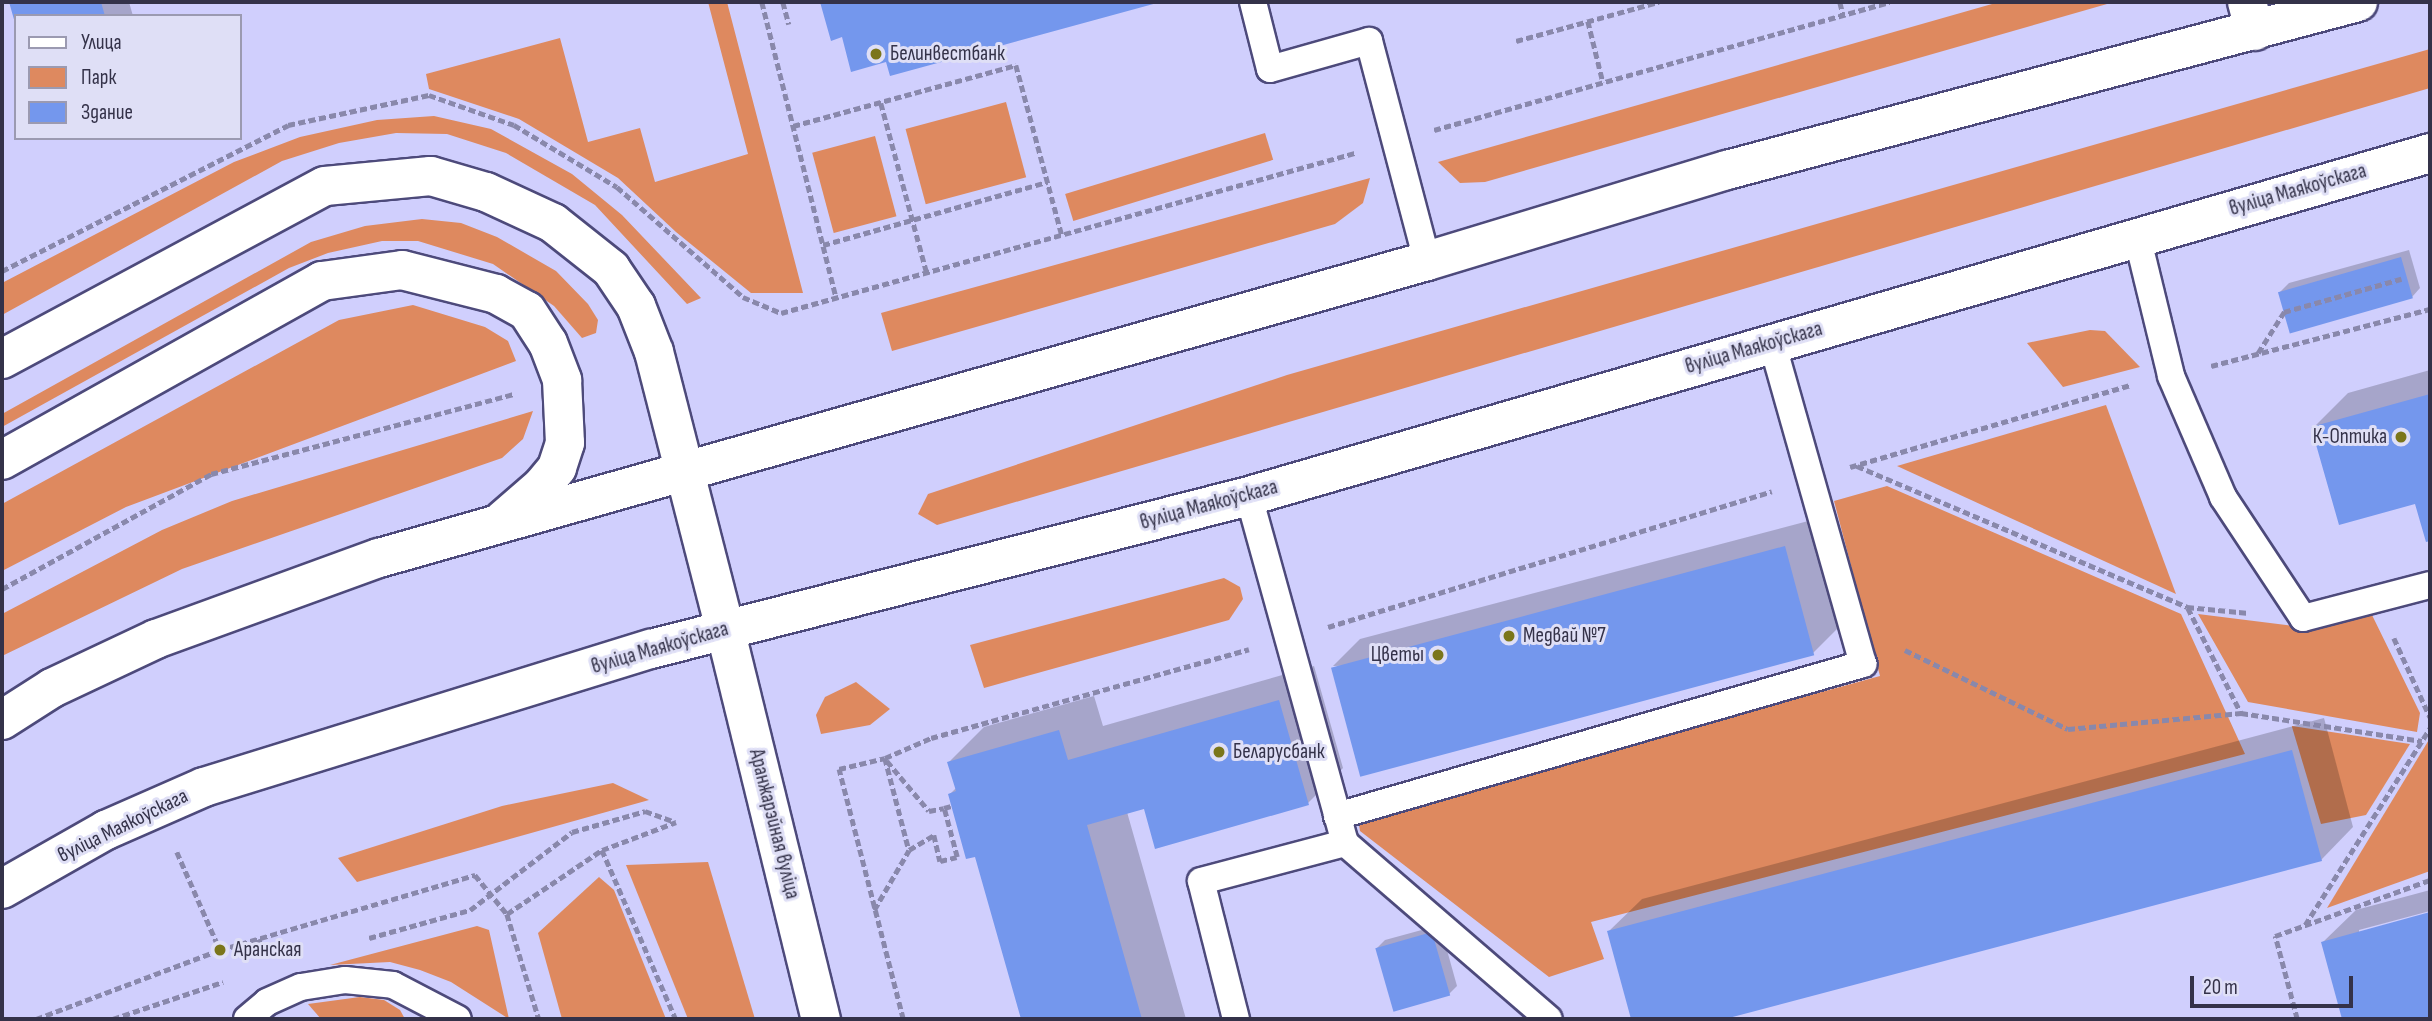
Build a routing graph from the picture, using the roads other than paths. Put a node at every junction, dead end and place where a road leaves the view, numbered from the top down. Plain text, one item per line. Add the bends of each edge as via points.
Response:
1 (1253, 2) edge
2 (2358, 2) edge
3 (2251, 17) edge
4 (2430, 153) edge
5 (2137, 236) junction
6 (1427, 261) junction
7 (1772, 342) junction
8 (2, 359) edge
9 (2, 460) edge
10 (687, 474) junction
11 (1249, 496) junction
12 (496, 526) junction
13 (2430, 585) edge
14 (725, 629) junction
15 (2, 720) edge
16 (1337, 816) junction
17 (1345, 843) junction
18 (2, 889) edge
19 (247, 1019) edge
20 (458, 1019) edge
21 (821, 1019) edge
22 (1236, 1019) edge
23 (1549, 1019) edge

1 - 6 lane via 1270,69 1369,41
2 - 3 main road
3 - 6 main road
4 - 5 main road, вуліца Маякоўскага
5 - 7 main road, вуліца Маякоўскага
5 - 13 lane via 2171,376 2223,497 2303,618
6 - 10 main road
7 - 11 main road, вуліца Маякоўскага
7 - 16 lane via 1863,664
8 - 10 main road, Аранжарэйная вуліца via 325,186 431,176 486,192 553,223 611,269 636,306 654,352
9 - 12 main road via 322,281 402,270 496,294 527,311 548,343 562,380 565,443 556,468
10 - 12 main road
10 - 14 main road, Аранжарэйная вуліца
11 - 14 main road, вуліца Маякоўскага
11 - 16 lane
12 - 15 main road via 379,558 156,639 52,688
14 - 18 main road, вуліца Маякоўскага via 217,782 106,830
14 - 21 main road, Аранжарэйная вуліца
16 - 17 lane
17 - 22 lane via 1201,881
17 - 23 lane
19 - 20 lane via 267,1002 301,987 345,980 393,985

